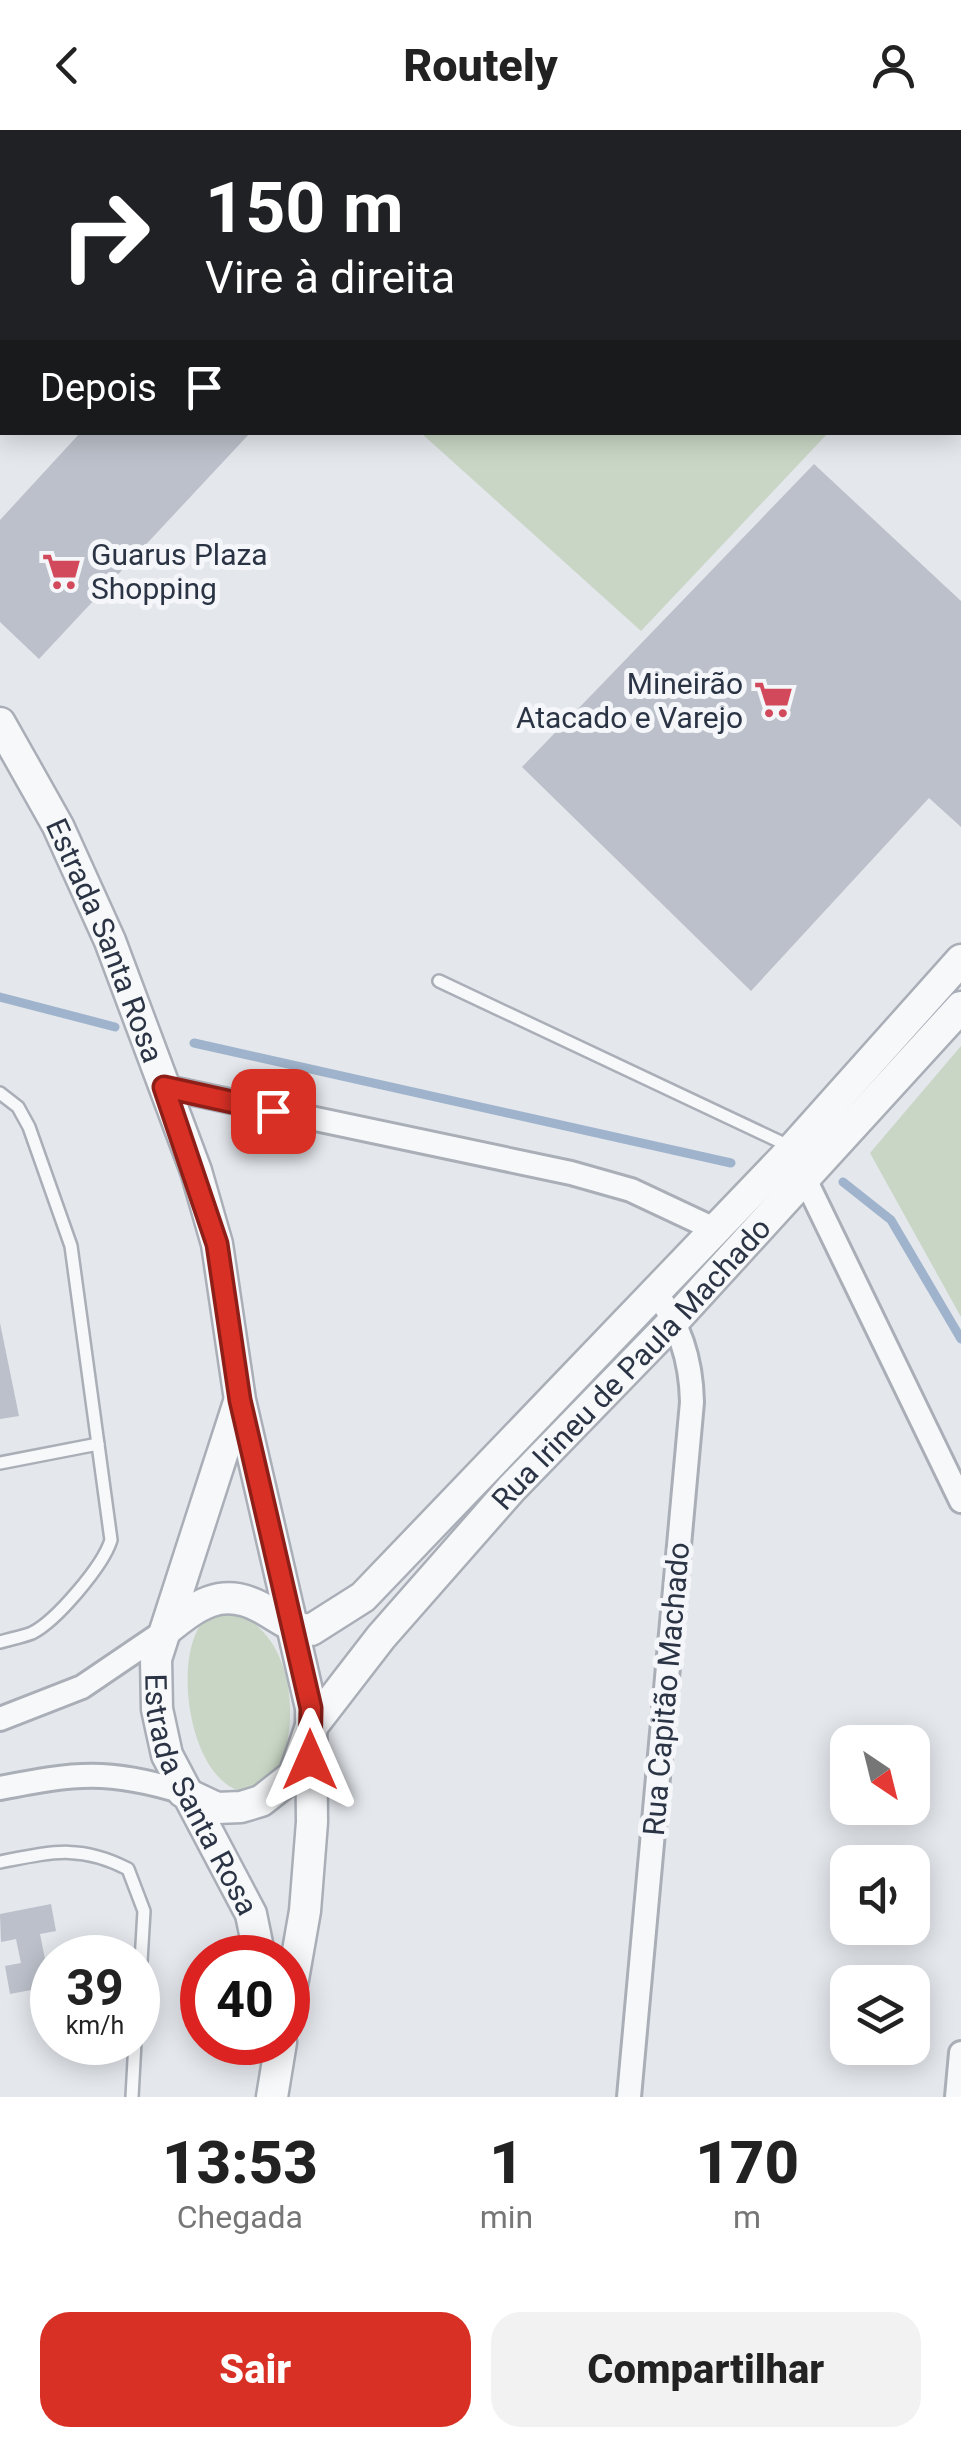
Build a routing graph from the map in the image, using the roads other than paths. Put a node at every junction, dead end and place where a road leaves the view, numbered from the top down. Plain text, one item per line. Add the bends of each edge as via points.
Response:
1 (0, 724) edge
2 (961, 960) edge
3 (439, 980) dead end
4 (961, 1007) edge
5 (164, 1087) junction
6 (0, 1093) edge
7 (792, 1148) junction
8 (806, 1179) junction
9 (714, 1229) junction
10 (654, 1289) junction
11 (675, 1320) junction
12 (240, 1400) junction
13 (98, 1444) junction
14 (0, 1462) edge
15 (961, 1501) edge
16 (289, 1626) junction
17 (166, 1630) junction
18 (0, 1642) edge
19 (1, 1715) edge
20 (310, 1729) junction
21 (0, 1788) edge
22 (183, 1792) junction
23 (0, 1862) edge
24 (143, 1935) edge
25 (255, 1935) edge
26 (298, 1935) edge
27 (961, 2053) edge
28 (134, 2065) edge
29 (267, 2065) edge
30 (277, 2065) edge
31 (132, 2097) edge
32 (270, 2097) edge
33 (629, 2097) edge
34 (957, 2097) edge

1 - 5 street, Estrada Santa Rosa via 58,826 110,941
2 - 7 street, Rua Irineu de Paula Machado
3 - 7 lane
4 - 8 street, Rua Irineu de Paula Machado
5 - 9 street via 571,1173 631,1190
5 - 12 street, Estrada Santa Rosa via 217,1244
6 - 13 lane via 29,1127 71,1246
7 - 9 street, Rua Irineu de Paula Machado
8 - 11 street, Rua Irineu de Paula Machado
8 - 15 street
9 - 10 street, Rua Irineu de Paula Machado
10 - 11 street, Rua Capitão Machado
10 - 16 street, Rua Irineu de Paula Machado via 363,1597 318,1627
11 - 20 street, Rua Irineu de Paula Machado via 512,1488
11 - 33 street, Rua Capitão Machado via 688,1356 692,1402
12 - 16 street, Estrada Santa Rosa
12 - 17 street, Estrada Santa Rosa
13 - 14 lane
13 - 18 lane via 107,1552 45,1624
16 - 17 street via 259,1606 218,1597
16 - 20 street, Estrada Santa Rosa via 311,1708
17 - 19 street via 82,1687
17 - 22 street, Estrada Santa Rosa via 156,1659 157,1710
20 - 22 street via 294,1775 262,1801 217,1808
20 - 26 street, Estrada Santa Rosa via 309,1858
21 - 22 street via 81,1773 129,1775
22 - 25 street, Estrada Santa Rosa via 250,1914
23 - 24 lane via 65,1849 128,1869 144,1911
27 - 34 street
28 - 31 lane
29 - 32 street
30 - 32 street

